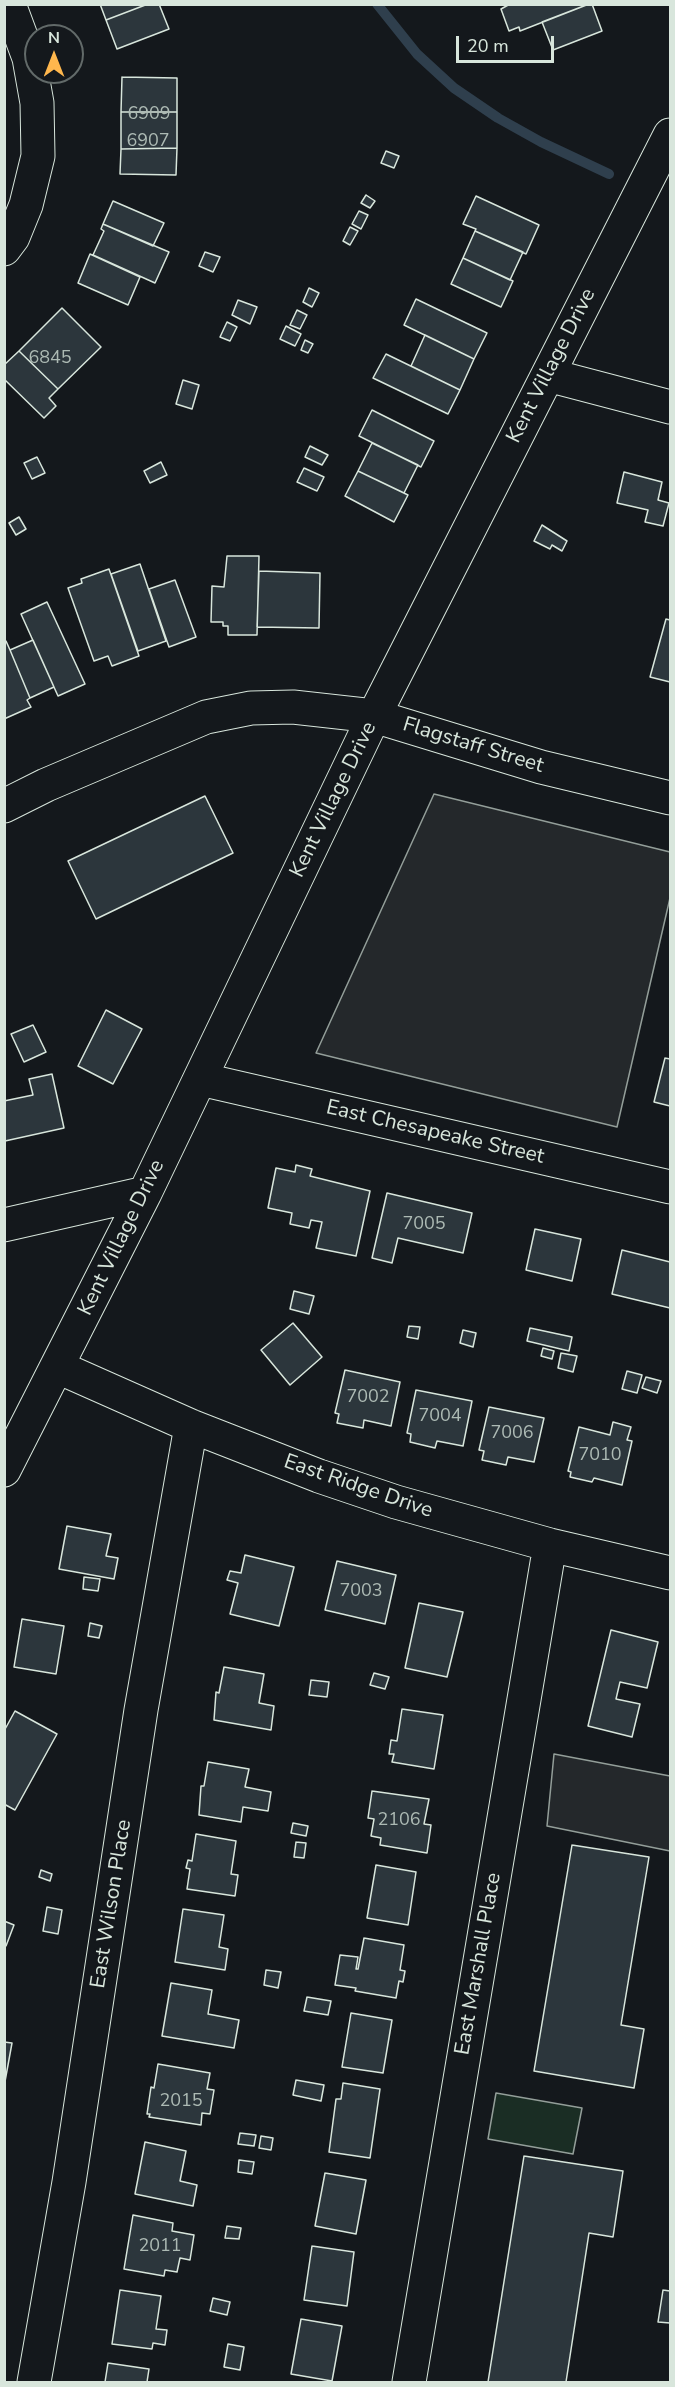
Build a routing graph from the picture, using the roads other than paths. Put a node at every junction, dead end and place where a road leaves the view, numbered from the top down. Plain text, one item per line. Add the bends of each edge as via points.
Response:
1 (9, 4) edge
2 (670, 135) edge
3 (4, 249) edge
4 (548, 375) junction
5 (670, 407) edge
6 (374, 716) junction
7 (670, 798) edge
8 (4, 806) edge
9 (200, 1079) junction
10 (670, 1187) edge
11 (145, 1193) junction
12 (4, 1225) edge
13 (58, 1367) junction
14 (191, 1426) junction
15 (4, 1470) edge
16 (550, 1545) junction
17 (670, 1573) edge
18 (34, 2382) edge
19 (409, 2382) edge

1 - 3 street via 30,58 37,103 38,156 26,205
2 - 4 street, Kent Village Drive
4 - 5 street
4 - 6 street, Kent Village Drive
6 - 7 street, Flagstaff Street via 541,767
6 - 8 street, Flagstaff Street via 293,707 251,708 206,717
6 - 9 street, Kent Village Drive
9 - 10 street, East Chesapeake Street
9 - 11 street, Kent Village Drive
11 - 12 street
11 - 13 street, Kent Village Drive
13 - 14 street, East Ridge Drive
13 - 15 street, Kent Village Drive
14 - 16 street, East Ridge Drive via 385,1498
14 - 18 street, East Wilson Place via 141,1710 69,2182
16 - 17 street, East Ridge Drive
16 - 19 street, East Marshall Place

